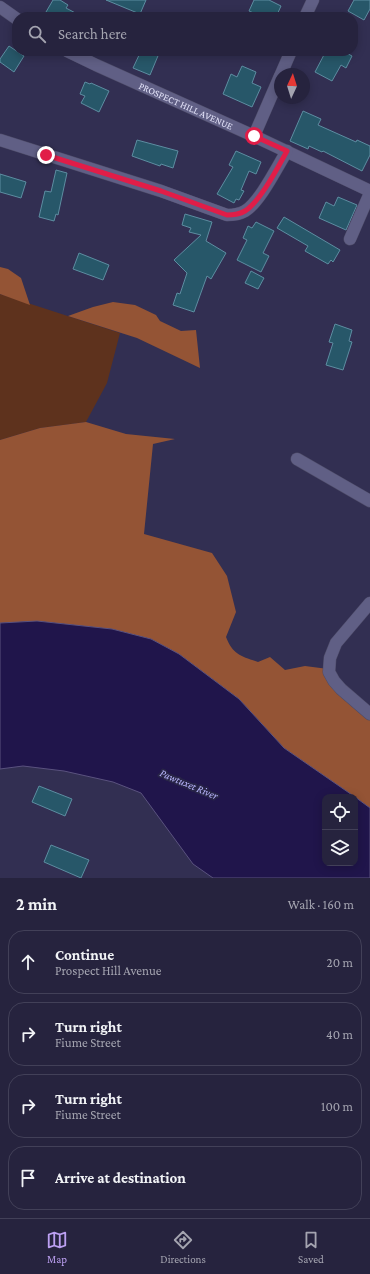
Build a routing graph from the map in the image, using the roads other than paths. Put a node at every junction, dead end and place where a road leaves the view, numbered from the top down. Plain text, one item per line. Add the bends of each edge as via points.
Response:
1 (313, 0) edge
2 (0, 7) edge
3 (307, 12) edge
4 (12, 15) edge
5 (78, 56) edge
6 (289, 56) edge
7 (283, 68) edge
8 (274, 89) edge
9 (254, 136) junction
10 (0, 140) edge
11 (287, 151) junction
12 (370, 192) edge
13 (350, 240) dead end
14 (297, 460) dead end
15 (370, 501) edge
16 (370, 603) edge
17 (370, 714) edge

1 - 3 street
2 - 4 street
5 - 9 street, PROSPECT HILL AVENUE
6 - 7 street
8 - 9 street
9 - 11 street, PROSPECT HILL AVENUE
10 - 11 street via 227,215 244,212 250,208
11 - 12 street, PROSPECT HILL AVENUE
12 - 13 street
14 - 15 street
16 - 17 street via 336,643 330,658 329,672 341,689

